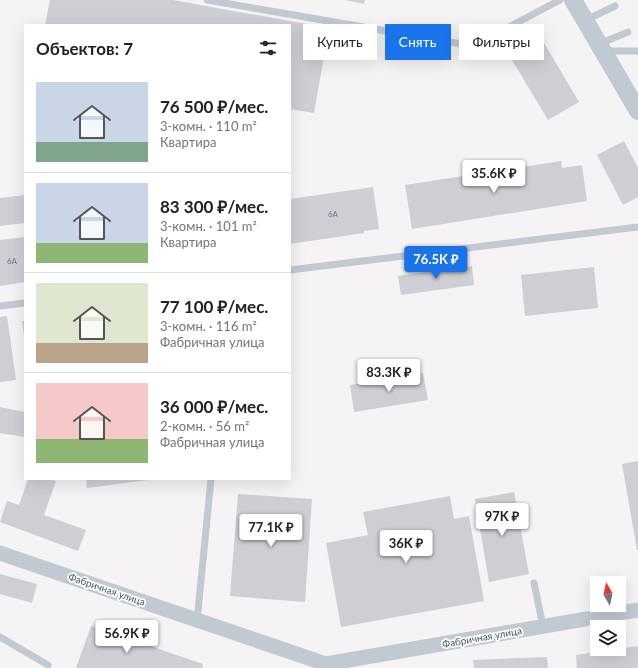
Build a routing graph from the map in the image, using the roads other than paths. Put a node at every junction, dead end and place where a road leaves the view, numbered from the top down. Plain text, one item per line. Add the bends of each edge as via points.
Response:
1 (207, 0) edge
2 (560, 0) edge
3 (573, 0) edge
4 (615, 6) dead end
5 (585, 20) junction
6 (628, 32) dead end
7 (601, 48) junction
8 (638, 51) edge
9 (638, 111) edge
10 (638, 227) edge
11 (291, 270) edge
12 (24, 303) edge
13 (0, 306) edge
14 (211, 480) edge
15 (0, 554) edge
16 (534, 583) dead end
17 (626, 600) edge
18 (631, 611) edge
19 (197, 621) junction
20 (543, 626) junction
21 (0, 637) edge
22 (48, 665) dead end
23 (327, 666) edge

1 - 2 lane via 472,46
3 - 5 street
4 - 5 lane
5 - 7 street
6 - 7 lane
7 - 8 lane
7 - 9 street
10 - 11 lane
12 - 13 lane
14 - 19 lane
15 - 19 street, Фабричная улица
16 - 20 lane
17 - 18 lane
18 - 20 street, Фабричная улица
19 - 23 street, Фабричная улица
20 - 23 street, Фабричная улица
21 - 22 lane

